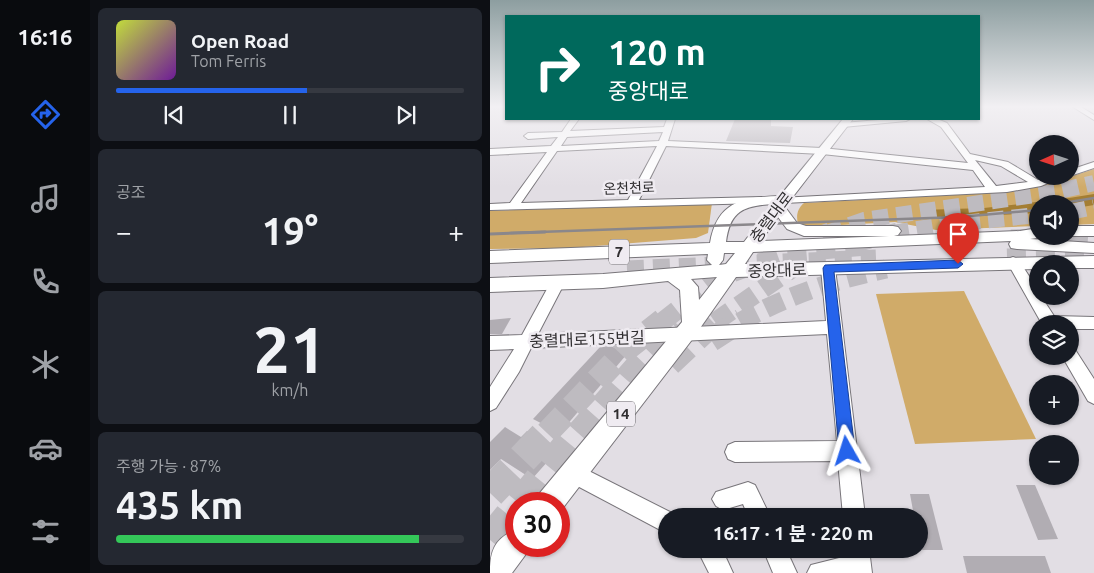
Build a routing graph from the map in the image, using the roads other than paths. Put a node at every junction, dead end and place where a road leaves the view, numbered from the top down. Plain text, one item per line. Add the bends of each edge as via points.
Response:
1 (564, 134) junction
2 (569, 134) edge
3 (666, 134) edge
4 (836, 134) edge
5 (950, 134) edge
6 (528, 136) dead end
7 (663, 143) junction
8 (554, 148) junction
9 (822, 151) junction
10 (490, 152) edge
11 (967, 156) junction
12 (1094, 165) edge
13 (976, 167) junction
14 (1079, 170) edge
15 (1029, 179) edge
16 (1029, 185) edge
17 (993, 190) junction
18 (632, 203) junction
19 (778, 203) junction
20 (490, 207) edge
21 (513, 207) junction
22 (1079, 231) edge
23 (1094, 232) edge
24 (1029, 234) tunnel mouth
25 (925, 240) junction
26 (820, 245) junction
27 (747, 248) junction
28 (1094, 248) edge
29 (717, 249) junction
30 (490, 256) edge
31 (1094, 256) edge
32 (628, 261) junction
33 (1013, 262) junction
34 (1094, 262) edge
35 (490, 268) edge
36 (826, 268) junction
37 (784, 270) junction
38 (712, 271) junction
39 (731, 271) junction
40 (670, 274) junction
41 (490, 275) edge
42 (603, 281) junction
43 (558, 282) junction
44 (490, 285) edge
45 (709, 300) junction
46 (1045, 315) edge
47 (1079, 323) edge
48 (1094, 323) edge
49 (835, 327) junction
50 (688, 329) junction
51 (528, 341) junction
52 (490, 343) edge
53 (1076, 365) edge
54 (1094, 395) edge
55 (490, 402) edge
56 (847, 451) junction
57 (735, 452) dead end
58 (573, 473) junction
59 (558, 492) edge
60 (723, 499) dead end
61 (755, 508) edge
62 (853, 508) edge
63 (658, 518) edge
64 (506, 557) edge
65 (714, 558) edge
66 (778, 558) edge
67 (859, 562) edge
68 (493, 573) edge
69 (721, 573) edge
70 (786, 573) edge
71 (820, 573) edge

1 - 2 street
1 - 6 street
1 - 8 street
3 - 7 street
4 - 9 main road, 충렬대로
5 - 11 street
7 - 8 street
7 - 9 street
7 - 18 street
8 - 10 street
8 - 21 street
9 - 13 street
9 - 19 main road, 충렬대로
11 - 13 street
11 - 15 street via 999,160
12 - 14 street
13 - 17 street
16 - 17 street, 온천천로
17 - 19 street, 온천천로
18 - 19 street, 온천천로
18 - 21 street, 온천천로
19 - 25 main road via 792,226 804,231 892,231
19 - 27 main road, 충렬대로
19 - 29 main road via 742,206 724,218
20 - 21 street, 온천천로
22 - 23 main road
24 - 25 main road, 중앙대로
25 - 26 main road, 중앙대로
26 - 27 main road, 중앙대로
26 - 36 main road via 805,253 806,261
27 - 29 main road, 중앙대로 / 7
27 - 39 main road, 충렬대로 / 14
28 - 31 main road via 1009,244 875,255 1007,252
29 - 32 main road, 중앙대로 / 7
29 - 38 main road
30 - 32 main road, 중앙대로 / 7
32 - 35 main road, 7
32 - 41 main road, 7
32 - 42 main road via 647,255 649,258 647,266 641,270
33 - 34 main road, 중앙대로
33 - 36 main road, 중앙대로
33 - 46 street
36 - 37 main road, 중앙대로
36 - 49 street
37 - 39 main road, 중앙대로
37 - 45 main road via 737,285
38 - 39 main road, 중앙대로
38 - 40 main road, 중앙대로
38 - 50 main road
39 - 45 main road, 충렬대로 / 14
40 - 42 main road, 중앙대로
40 - 50 main road via 688,287
42 - 43 main road, 중앙대로
43 - 44 main road, 중앙대로
43 - 51 street
45 - 50 main road, 충렬대로 / 14
47 - 48 street
49 - 50 street
49 - 56 street
50 - 51 street, 충렬대로155번길
50 - 58 main road, 충렬대로 / 14
51 - 52 street, 충렬대로155번길
51 - 55 street
53 - 54 street
56 - 57 street
56 - 62 street
58 - 59 main road, 충렬대로 / 14
58 - 63 street
60 - 61 street via 748,492
64 - 68 main road
65 - 69 street
66 - 70 street
67 - 71 street

